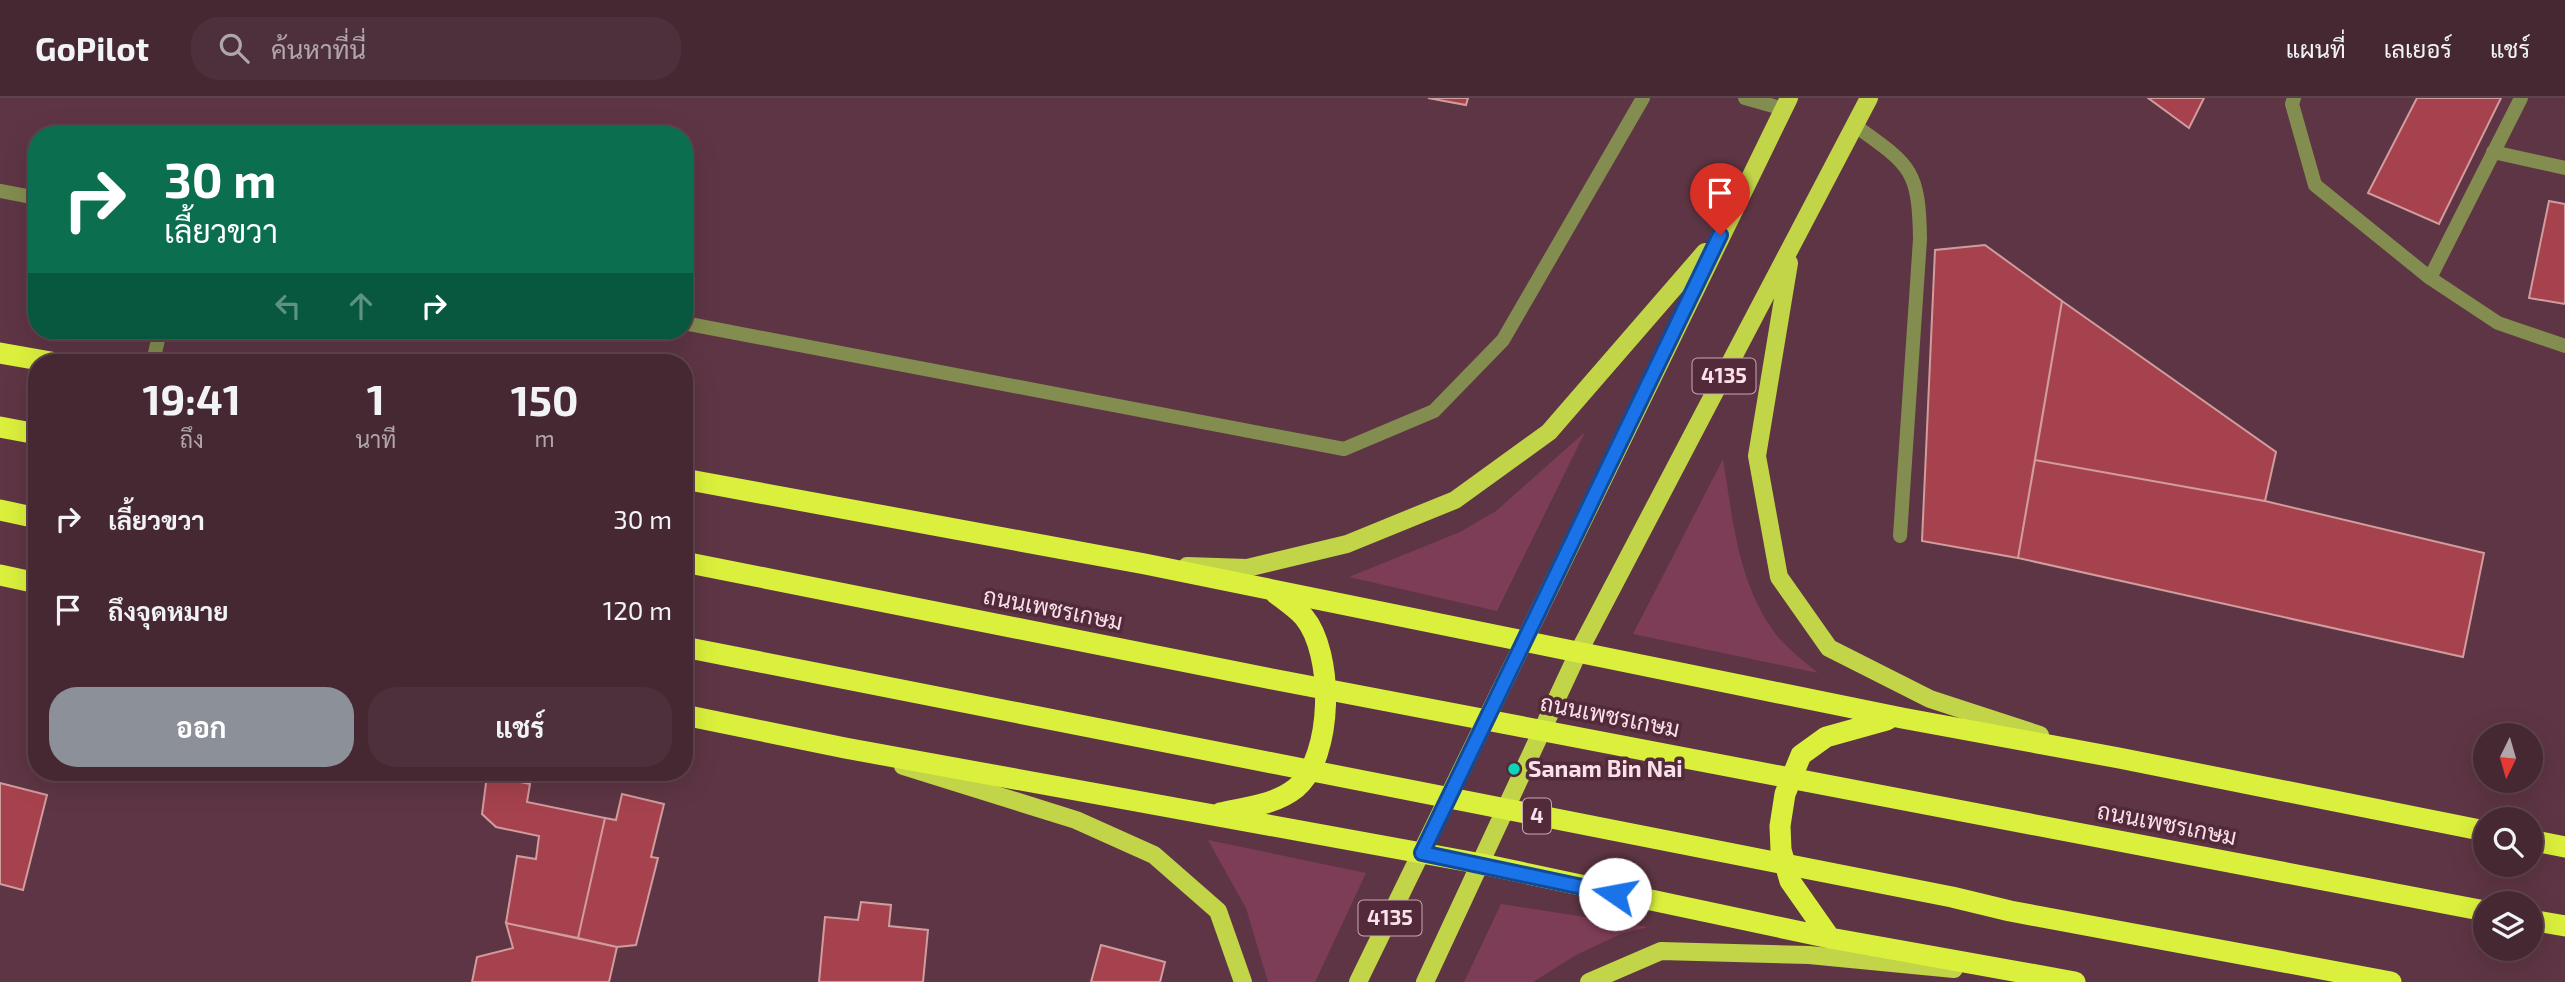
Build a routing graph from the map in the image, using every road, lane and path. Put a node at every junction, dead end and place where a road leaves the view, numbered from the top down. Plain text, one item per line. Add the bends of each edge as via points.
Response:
1 (1643, 98) edge
2 (1745, 98) edge
3 (1869, 98) edge
4 (2294, 98) edge
5 (2521, 98) edge
6 (1786, 103) edge
7 (1854, 125) junction
8 (2494, 152) junction
9 (2565, 167) edge
10 (0, 191) edge
11 (28, 196) edge
12 (1720, 235) junction
13 (1792, 246) junction
14 (2430, 278) junction
15 (693, 325) edge
16 (2565, 346) edge
17 (0, 353) edge
18 (28, 358) edge
19 (0, 426) edge
20 (28, 432) edge
21 (693, 481) edge
22 (0, 510) edge
23 (28, 516) edge
24 (1900, 536) dead end
25 (693, 564) edge
26 (1145, 564) junction
27 (0, 575) edge
28 (28, 581) edge
29 (1273, 591) junction
30 (1522, 642) junction
31 (693, 649) edge
32 (1578, 653) junction
33 (693, 717) edge
34 (1902, 719) junction
35 (845, 748) junction
36 (2119, 758) junction
37 (1211, 815) junction
38 (2473, 829) edge
39 (2543, 843) edge
40 (2565, 847) edge
41 (1422, 853) junction
42 (1482, 864) junction
43 (2473, 909) edge
44 (2543, 922) edge
45 (2565, 926) edge
46 (1830, 938) junction
47 (2067, 980) edge
48 (1243, 982) edge
49 (1358, 982) edge
50 (1425, 982) edge
51 (1588, 982) edge
52 (2391, 982) edge

1 - 15 street via 1503,340 1433,411 1344,449
2 - 6 street
3 - 7 main road, 4135
4 - 14 street via 2315,186
5 - 8 street
6 - 12 main road, 4135
7 - 13 main road, 4135
7 - 24 street via 1903,161 1918,192 1920,239
8 - 9 street
8 - 14 street
10 - 11 street
12 - 26 main road via 1549,432 1455,500 1347,544 1247,568
12 - 30 main road, 4135 via 1577,537
13 - 32 main road, 4135
13 - 36 main road via 1756,456 1779,577 1829,648 1930,699
14 - 16 street via 2498,323
17 - 18 highway
19 - 20 highway
21 - 26 highway
22 - 23 highway
25 - 43 highway, ถนนเพชรเกษม, bridge
26 - 29 highway
27 - 28 highway
29 - 30 highway
29 - 37 highway via 1304,618 1319,651 1325,712 1316,755 1298,786 1275,800
30 - 32 highway
30 - 41 main road, 4135
31 - 52 highway, 4, bridge via 2010,911
32 - 34 highway
32 - 42 main road, 4135
33 - 35 highway
34 - 36 highway
34 - 46 highway via 1871,722 1826,737 1801,755 1785,794 1780,850 1790,881
35 - 37 highway
35 - 48 main road via 1076,820 1154,855 1218,911
36 - 38 highway
37 - 41 highway
39 - 40 highway
41 - 42 highway
41 - 49 main road, 4135
42 - 46 highway
42 - 50 main road, 4135
44 - 45 highway
46 - 47 highway
47 - 51 main road via 1809,956 1661,951

